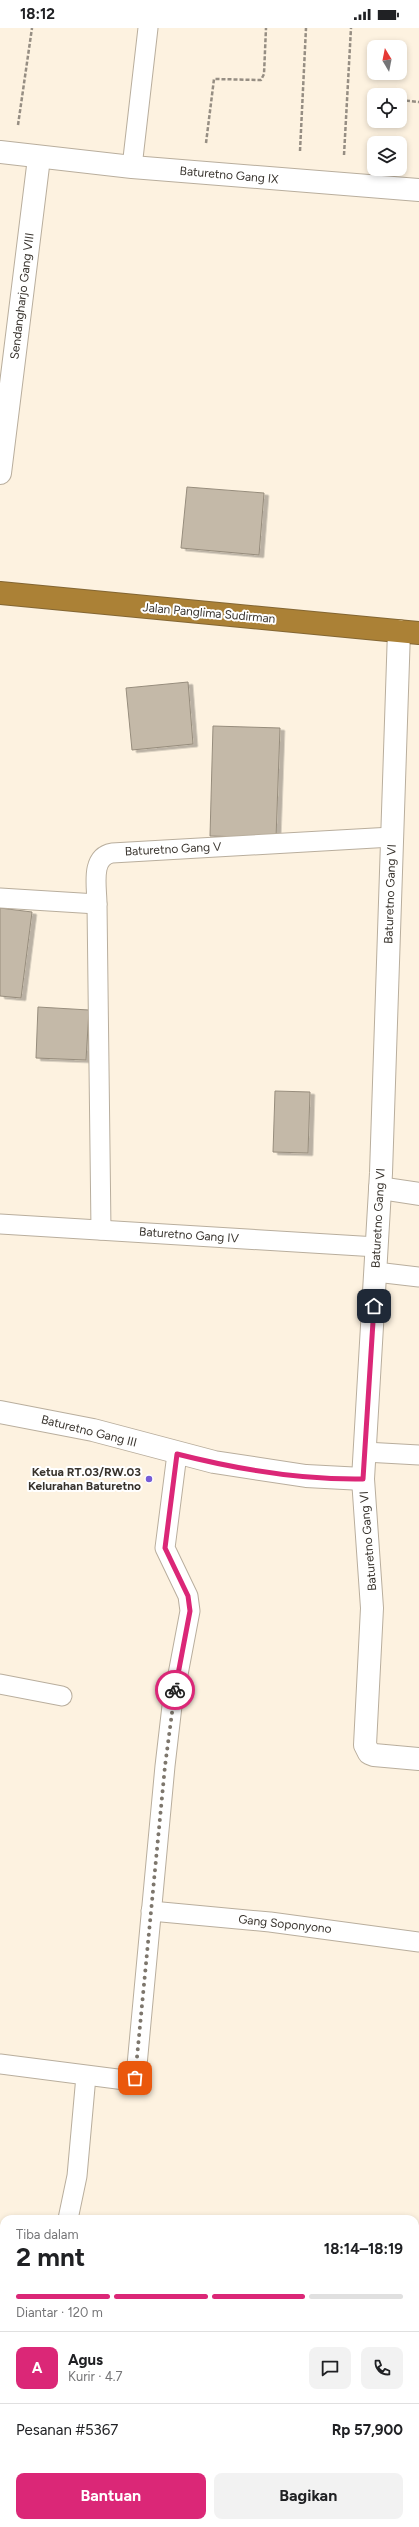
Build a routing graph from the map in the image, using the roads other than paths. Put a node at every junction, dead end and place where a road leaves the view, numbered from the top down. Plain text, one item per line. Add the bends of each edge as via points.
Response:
1 (148, 28) edge
2 (7, 153) edge
3 (39, 158) junction
4 (132, 167) junction
5 (419, 190) edge
6 (0, 473) edge
7 (0, 593) edge
8 (409, 632) edge
9 (392, 837) junction
10 (0, 898) edge
11 (97, 904) junction
12 (380, 1188) junction
13 (419, 1194) edge
14 (0, 1224) edge
15 (101, 1230) junction
16 (377, 1247) junction
17 (376, 1272) junction
18 (419, 1277) edge
19 (0, 1412) edge
20 (364, 1452) junction
21 (177, 1454) junction
22 (419, 1455) edge
23 (363, 1479) junction
24 (0, 1684) edge
25 (62, 1696) dead end
26 (419, 1759) edge
27 (151, 1911) junction
28 (419, 1942) edge
29 (0, 2064) edge
30 (86, 2076) junction
31 (69, 2215) edge

1 - 4 lane
2 - 3 street
3 - 4 street, Baturetno Gang IX
3 - 6 street, Sendangharjo Gang VIII
4 - 5 street, Baturetno Gang IX
7 - 8 highway, Jalan Panglima Sudirman
8 - 9 street, Baturetno Gang VI
9 - 11 lane, Baturetno Gang V via 108,854 100,859 97,868
9 - 12 street, Baturetno Gang VI
10 - 11 lane
11 - 15 lane, Baturetno Gang V
12 - 13 street
12 - 16 street, Baturetno Gang VI
14 - 15 lane, Baturetno Gang IV
15 - 16 lane, Baturetno Gang IV
16 - 17 street, Baturetno Gang VI
17 - 18 lane
17 - 20 street, Baturetno Gang VI
19 - 21 street, Baturetno Gang III via 93,1430
20 - 22 lane
20 - 23 street, Baturetno Gang VI
21 - 23 street, Baturetno Gang III via 278,1473 333,1479
21 - 27 lane via 165,1548 188,1596 190,1611 172,1706
23 - 26 street, Baturetno Gang VI via 372,1608 365,1746 369,1753 374,1755
24 - 25 lane
27 - 28 lane, Gang Soponyono via 316,1927
27 - 30 lane via 136,2076 130,2081
29 - 30 lane
30 - 31 lane via 77,2176

